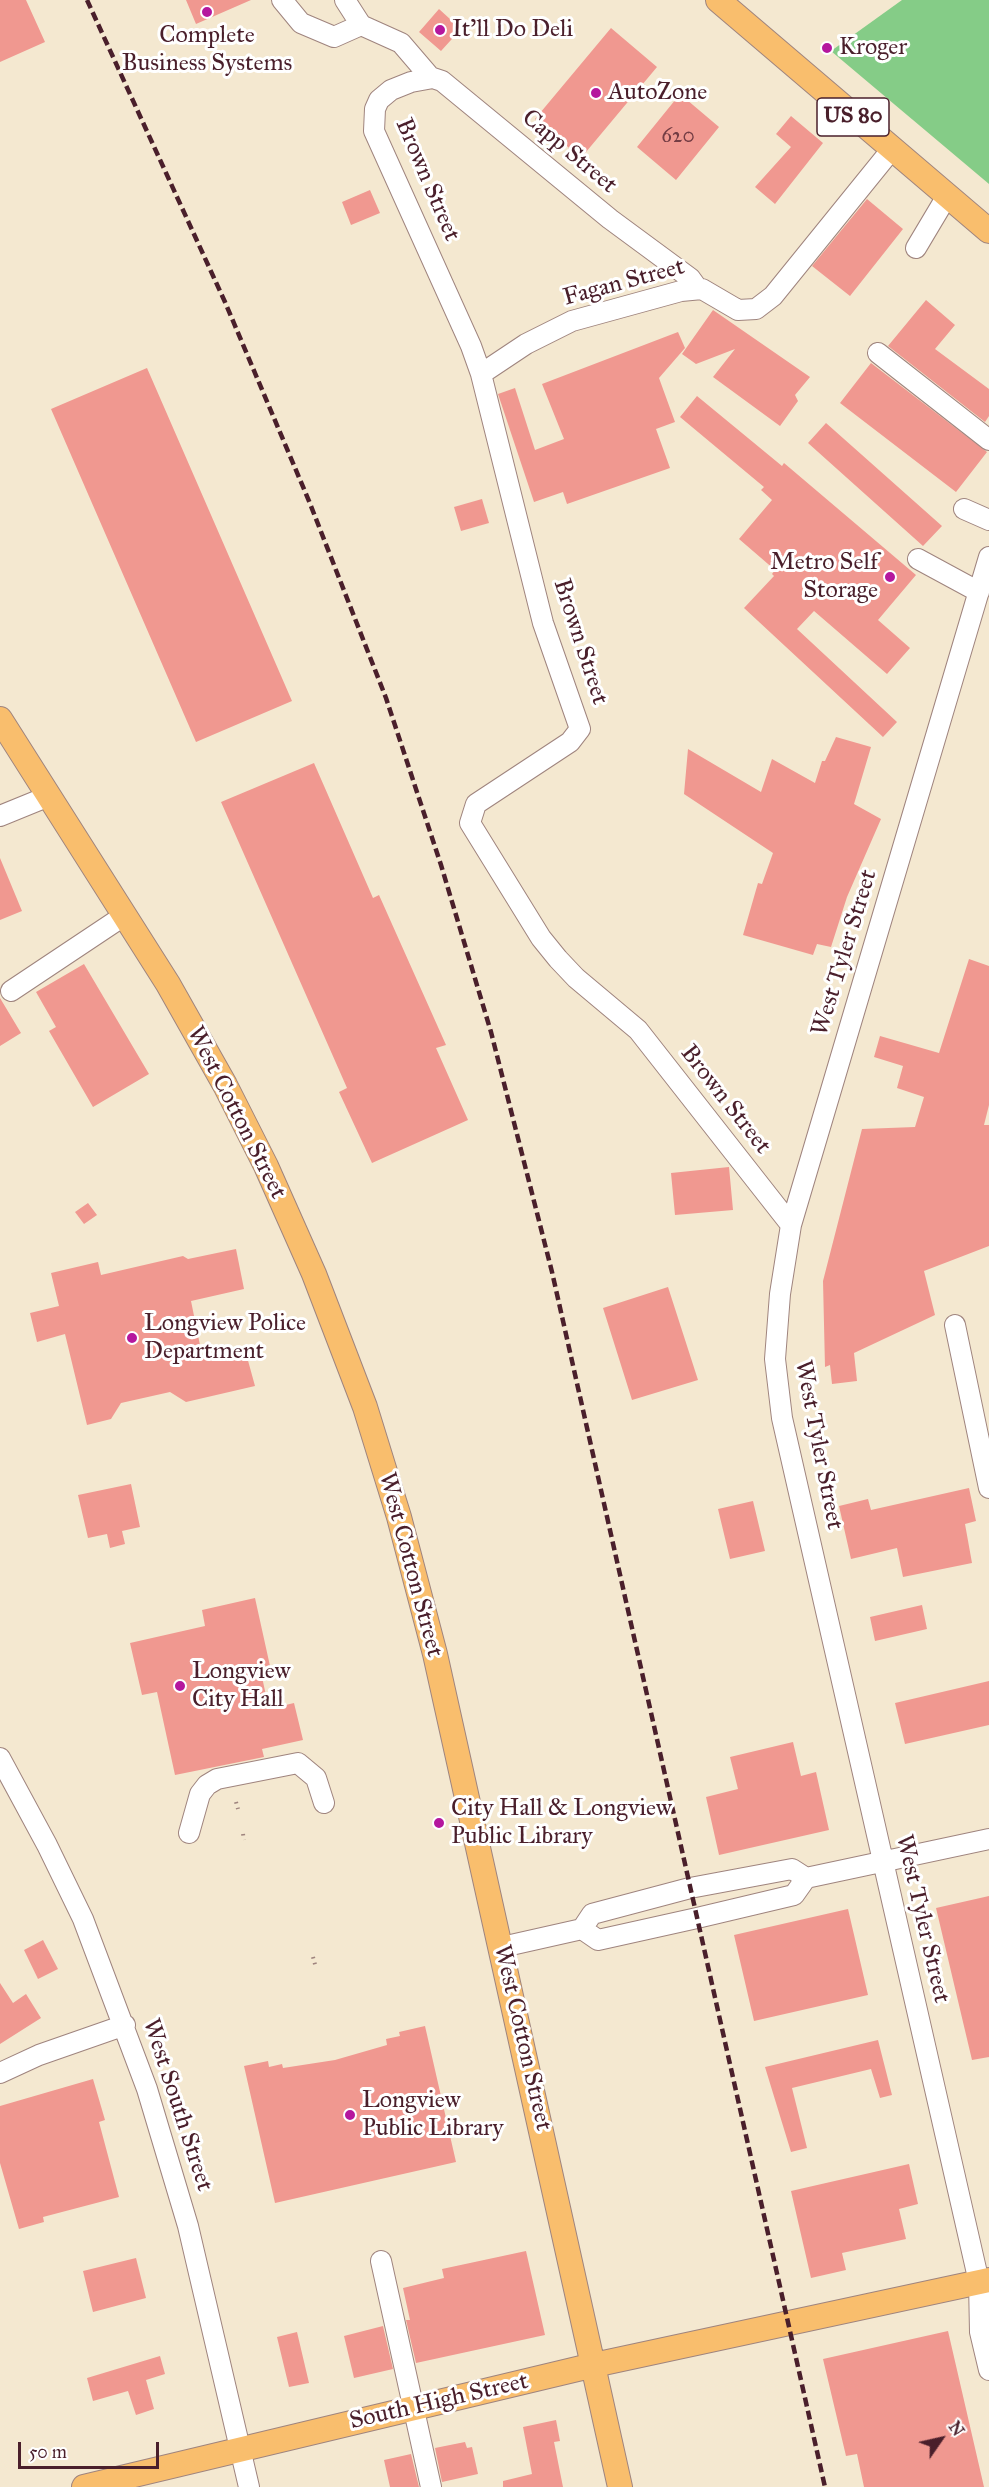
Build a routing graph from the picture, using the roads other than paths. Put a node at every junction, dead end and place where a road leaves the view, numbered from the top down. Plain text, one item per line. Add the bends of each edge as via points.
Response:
1 (282, 0) edge
2 (345, 0) edge
3 (718, 0) edge
4 (361, 25) junction
5 (431, 78) junction
6 (892, 149) junction
7 (947, 196) junction
8 (989, 231) edge
9 (916, 248) dead end
10 (698, 289) junction
11 (879, 352) dead end
12 (482, 374) junction
13 (989, 440) edge
14 (964, 509) dead end
15 (989, 520) edge
16 (989, 556) edge
17 (918, 559) dead end
18 (979, 592) junction
19 (0, 719) edge
20 (49, 796) junction
21 (0, 816) edge
22 (125, 915) junction
23 (11, 991) dead end
24 (791, 1225) junction
25 (955, 1325) dead end
26 (989, 1488) edge
27 (0, 1758) edge
28 (324, 1803) dead end
29 (189, 1833) dead end
30 (989, 1839) edge
31 (883, 1863) junction
32 (806, 1878) junction
33 (582, 1929) junction
34 (502, 1947) junction
35 (126, 2025) junction
36 (0, 2073) edge
37 (381, 2261) dead end
38 (986, 2288) edge
39 (594, 2366) junction
40 (989, 2370) edge
41 (414, 2408) junction
42 (241, 2448) junction
43 (84, 2487) edge
44 (249, 2487) edge
45 (431, 2487) edge
46 (620, 2487) edge

1 - 4 street via 301,23 334,37
2 - 4 street
3 - 6 main road, US 80
4 - 5 street via 401,43
5 - 10 street, Capp Street via 451,86 610,219 690,278
5 - 12 street, Brown Street via 399,87 379,100 374,131
6 - 7 main road, US 80
6 - 10 street, Fagan Street via 767,302 756,309 738,310
7 - 8 main road, US 80
7 - 9 street
10 - 12 street, Fagan Street via 572,321 526,344
11 - 13 street
12 - 24 street, Brown Street via 543,622 580,729 570,742 476,804 470,823 552,952 576,978 638,1030
14 - 15 street
16 - 18 street, West Tyler Street
17 - 18 street
18 - 24 street, West Tyler Street
19 - 20 main road, West Cotton Street
20 - 21 street
20 - 22 main road, West Cotton Street
22 - 23 street
22 - 34 main road, West Cotton Street via 191,1024 251,1135 314,1274 365,1407 419,1589
24 - 31 street, West Tyler Street via 777,1328 777,1392
25 - 26 street
27 - 35 street, West South Street via 83,1919
28 - 29 street via 316,1778 298,1763 217,1779 200,1794
30 - 31 street
31 - 32 street
31 - 38 street, West Tyler Street
32 - 33 street via 792,1869 690,1888 592,1914
32 - 33 street via 794,1895 697,1918 598,1940
33 - 34 street
34 - 39 main road, West Cotton Street
35 - 36 street
35 - 42 street, West South Street via 185,2214
37 - 41 street
38 - 39 main road, South High Street via 795,2322
38 - 40 street, West Tyler Street via 980,2332
39 - 41 main road, South High Street
39 - 46 main road, West Cotton Street
41 - 42 main road, South High Street
41 - 45 street
42 - 43 main road, South High Street
42 - 44 street, West South Street

